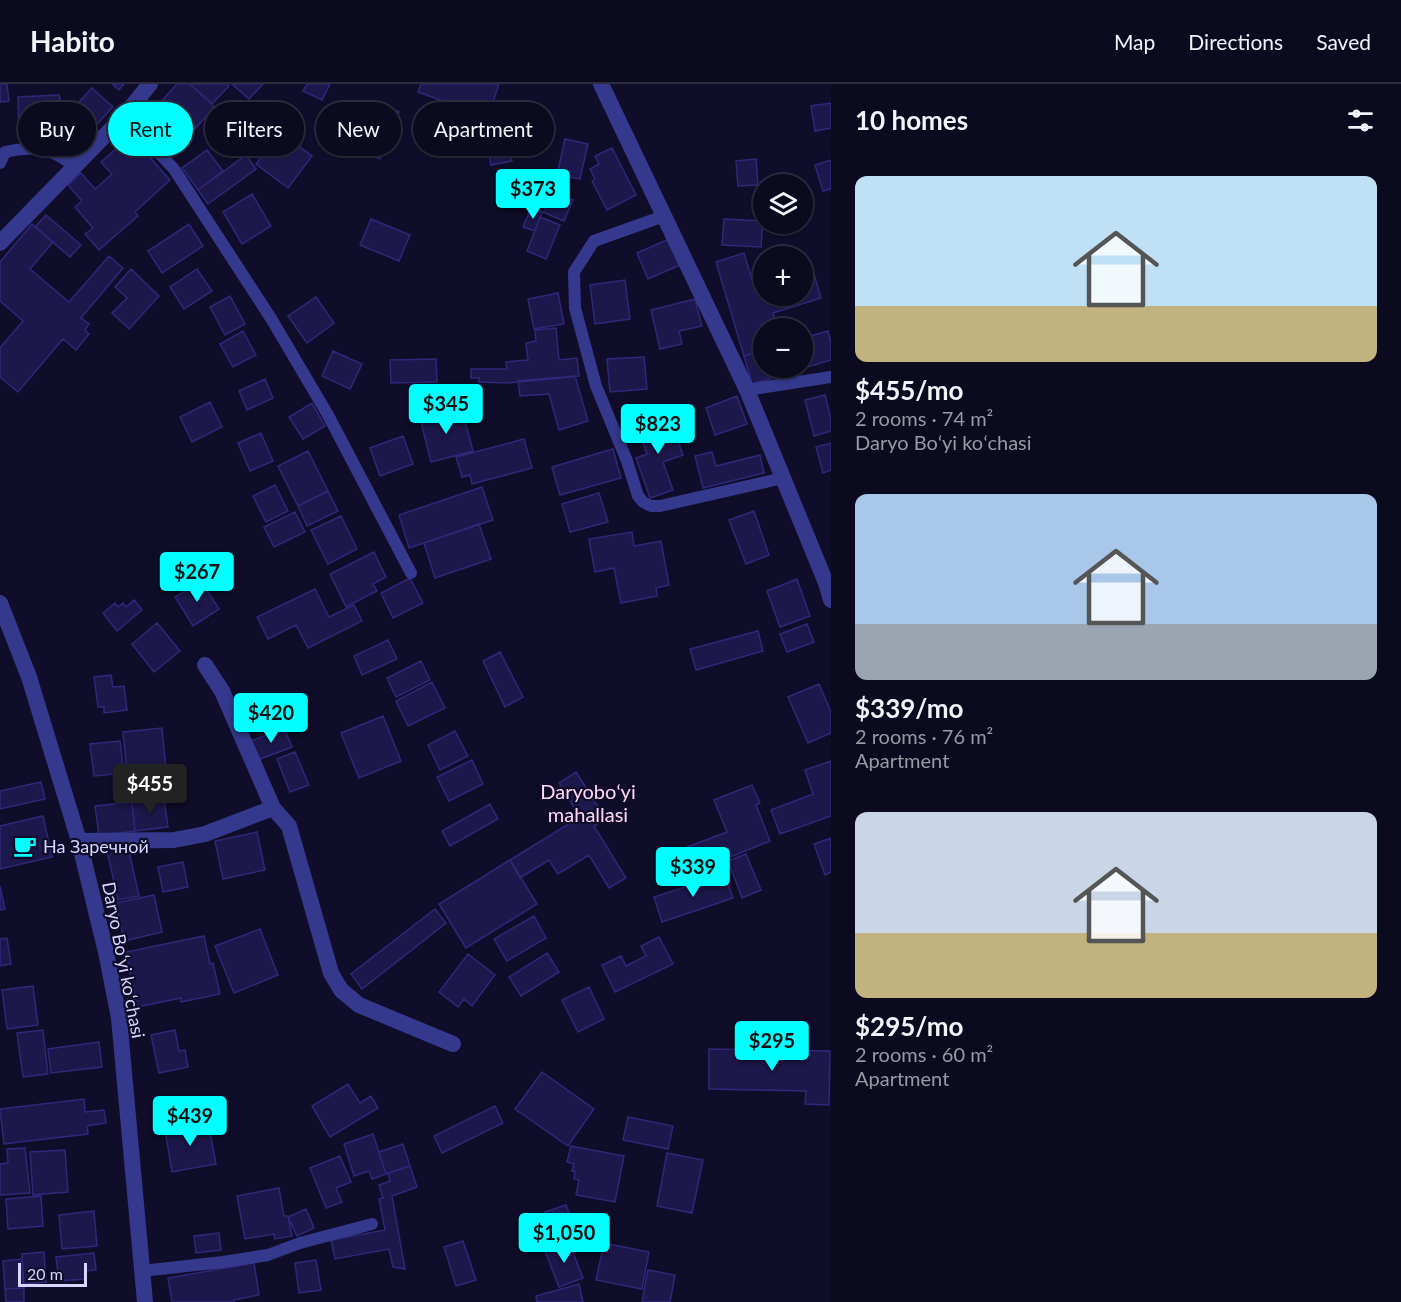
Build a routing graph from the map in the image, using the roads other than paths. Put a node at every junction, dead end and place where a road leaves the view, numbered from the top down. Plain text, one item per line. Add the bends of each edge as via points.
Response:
1 (150, 84) edge
2 (601, 84) edge
3 (135, 102) edge
4 (108, 132) edge
5 (162, 156) edge
6 (0, 163) edge
7 (75, 166) junction
8 (664, 216) junction
9 (0, 243) edge
10 (831, 377) edge
11 (747, 390) junction
12 (783, 478) junction
13 (411, 573) dead end
14 (831, 600) edge
15 (0, 603) edge
16 (205, 665) dead end
17 (273, 808) junction
18 (79, 841) junction
19 (453, 1044) dead end
20 (372, 1224) dead end
21 (142, 1271) junction
22 (145, 1302) edge

1 - 3 street
2 - 8 street
4 - 7 street
5 - 13 lane via 272,320 328,415
6 - 7 lane via 5,152 40,150
7 - 9 street
8 - 11 street
8 - 12 lane via 594,241 574,272 575,309 596,386 638,496 651,506 660,506
10 - 11 lane
11 - 12 street
12 - 14 street
15 - 18 street, Daryo Boʻyi koʻchasi via 29,677
16 - 17 street via 222,692
17 - 18 street via 205,834 174,840
17 - 19 street via 289,826 332,973 341,990 359,1005
18 - 21 street, Daryo Boʻyi koʻchasi via 119,1018
20 - 21 lane via 268,1254
21 - 22 street, Daryo Boʻyi koʻchasi

